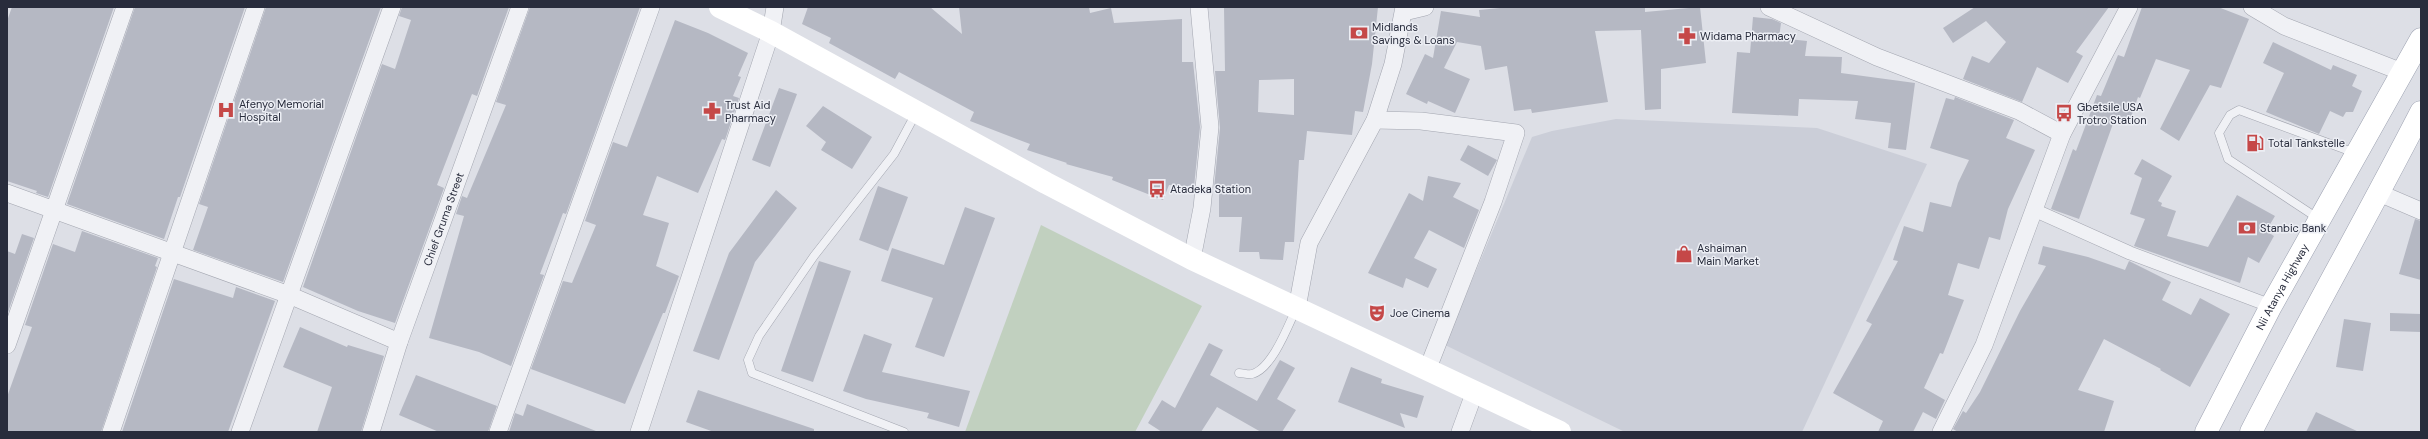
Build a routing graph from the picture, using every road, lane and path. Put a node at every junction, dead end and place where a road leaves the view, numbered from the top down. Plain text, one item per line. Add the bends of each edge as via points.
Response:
1 (125, 7) edge
2 (256, 7) edge
3 (392, 7) edge
4 (520, 7) edge
5 (651, 7) edge
6 (720, 7) edge
7 (774, 7) edge
8 (1199, 7) edge
9 (1425, 7) edge
10 (1769, 7) edge
11 (2129, 7) edge
12 (2252, 7) edge
13 (1404, 9) edge
14 (771, 32) junction
15 (2421, 39) edge
16 (2402, 72) junction
17 (916, 112) junction
18 (2421, 112) edge
19 (1375, 120) junction
20 (2062, 134) junction
21 (2357, 154) junction
22 (7, 193) edge
23 (2379, 193) junction
24 (2034, 210) junction
25 (2421, 210) edge
26 (53, 211) junction
27 (2320, 220) junction
28 (171, 254) junction
29 (1192, 259) junction
30 (289, 295) junction
31 (2271, 306) junction
32 (1297, 308) junction
33 (399, 342) junction
34 (7, 345) edge
35 (1428, 368) junction
36 (1239, 373) dead end
37 (1475, 391) junction
38 (111, 432) edge
39 (240, 432) edge
40 (371, 432) edge
41 (498, 432) edge
42 (639, 432) edge
43 (904, 432) edge
44 (1460, 432) edge
45 (1560, 432) edge
46 (1941, 432) edge
47 (2206, 432) edge
48 (2251, 432) edge

1 - 26 street
2 - 28 street
3 - 30 street
4 - 33 street, Chief Gruma Street
5 - 41 street
6 - 14 main road
7 - 14 street
8 - 29 street via 1210,127 1202,208
9 - 13 street
10 - 20 street via 1877,57 2019,111
11 - 20 street
12 - 16 street via 2284,26
13 - 19 street via 1393,64
14 - 17 main road
14 - 42 street
15 - 16 main road, Nii Atanya Highway
16 - 21 main road, Nii Atanya Highway
17 - 29 main road via 1046,184
17 - 43 lane via 894,154 814,256 759,336 748,360 752,373
18 - 23 main road
19 - 32 street via 1310,244
19 - 35 street via 1421,121 1516,133 1493,202
20 - 24 street
21 - 27 main road, Nii Atanya Highway
21 - 27 lane via 2239,110 2230,115 2219,133 2228,160
22 - 26 street
23 - 25 street
23 - 48 main road via 2308,320
24 - 31 street via 2130,253
24 - 46 street via 1984,345
26 - 28 street
26 - 34 street
27 - 31 main road, Nii Atanya Highway
28 - 30 street
28 - 38 street
29 - 32 main road
30 - 33 street
30 - 39 street
31 - 47 main road, Nii Atanya Highway
32 - 35 main road
32 - 36 lane via 1275,352 1260,369 1252,374
33 - 40 street, Chief Gruma Street
35 - 37 main road
37 - 44 street
37 - 45 main road

